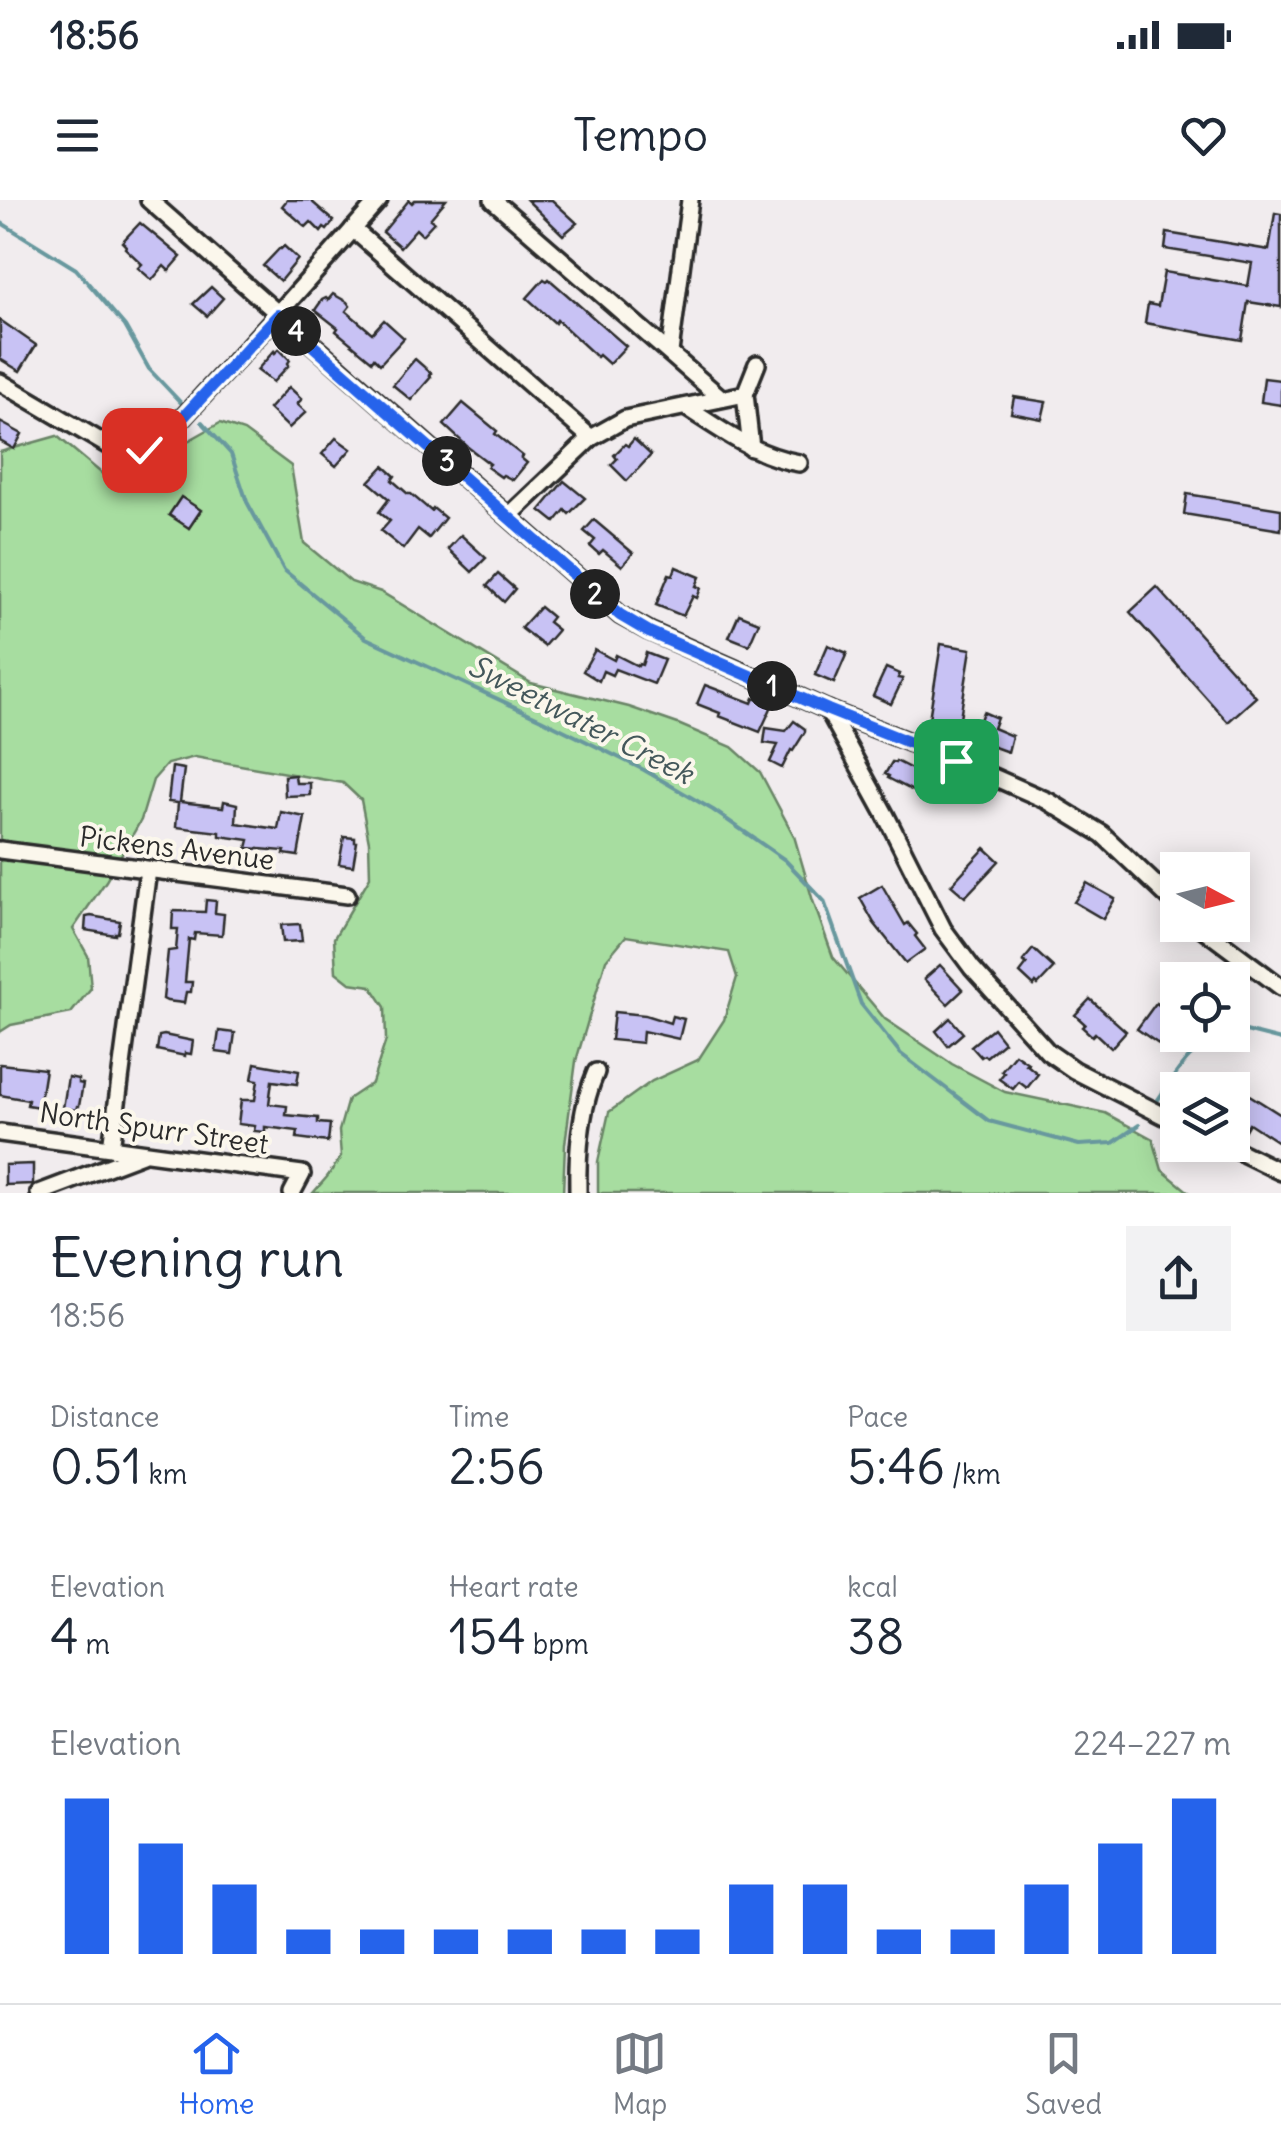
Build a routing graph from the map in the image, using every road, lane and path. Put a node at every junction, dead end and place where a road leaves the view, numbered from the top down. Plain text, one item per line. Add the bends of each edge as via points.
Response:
1 (149, 200) edge
2 (379, 200) edge
3 (493, 200) edge
4 (690, 200) edge
5 (353, 229) junction
6 (278, 315) junction
7 (670, 352) junction
8 (757, 364) dead end
9 (0, 382) edge
10 (745, 394) junction
11 (721, 398) junction
12 (688, 408) junction
13 (591, 438) junction
14 (751, 448) junction
15 (800, 462) dead end
16 (509, 516) junction
17 (828, 710) junction
18 (0, 850) edge
19 (148, 870) junction
20 (1160, 889) edge
21 (347, 895) dead end
22 (1221, 942) edge
23 (1281, 987) edge
24 (596, 1072) dead end
25 (1160, 1114) edge
26 (0, 1133) edge
27 (111, 1148) junction
28 (146, 1152) junction
29 (1250, 1157) edge
30 (1281, 1172) edge
31 (39, 1193) edge
32 (292, 1193) edge
33 (578, 1193) edge

1 - 6 street
2 - 5 street
3 - 7 street
4 - 7 street
5 - 6 street
5 - 13 street
6 - 9 street via 164,438 144,450 92,438
6 - 16 street
7 - 11 street
8 - 10 street
10 - 11 street
10 - 14 street
11 - 12 street
12 - 13 street via 625,420
12 - 14 street
13 - 16 street
14 - 15 street
16 - 17 street via 634,624
17 - 20 street via 1048,800 1102,834
17 - 25 street via 943,929 972,968 1048,1052
18 - 19 street, Pickens Avenue
19 - 21 street, Pickens Avenue
19 - 27 street
22 - 23 street
24 - 33 street via 583,1115
26 - 27 street, North Spurr Street
27 - 28 street, North Spurr Street
28 - 31 street
28 - 32 street, North Spurr Street via 302,1174
29 - 30 street

